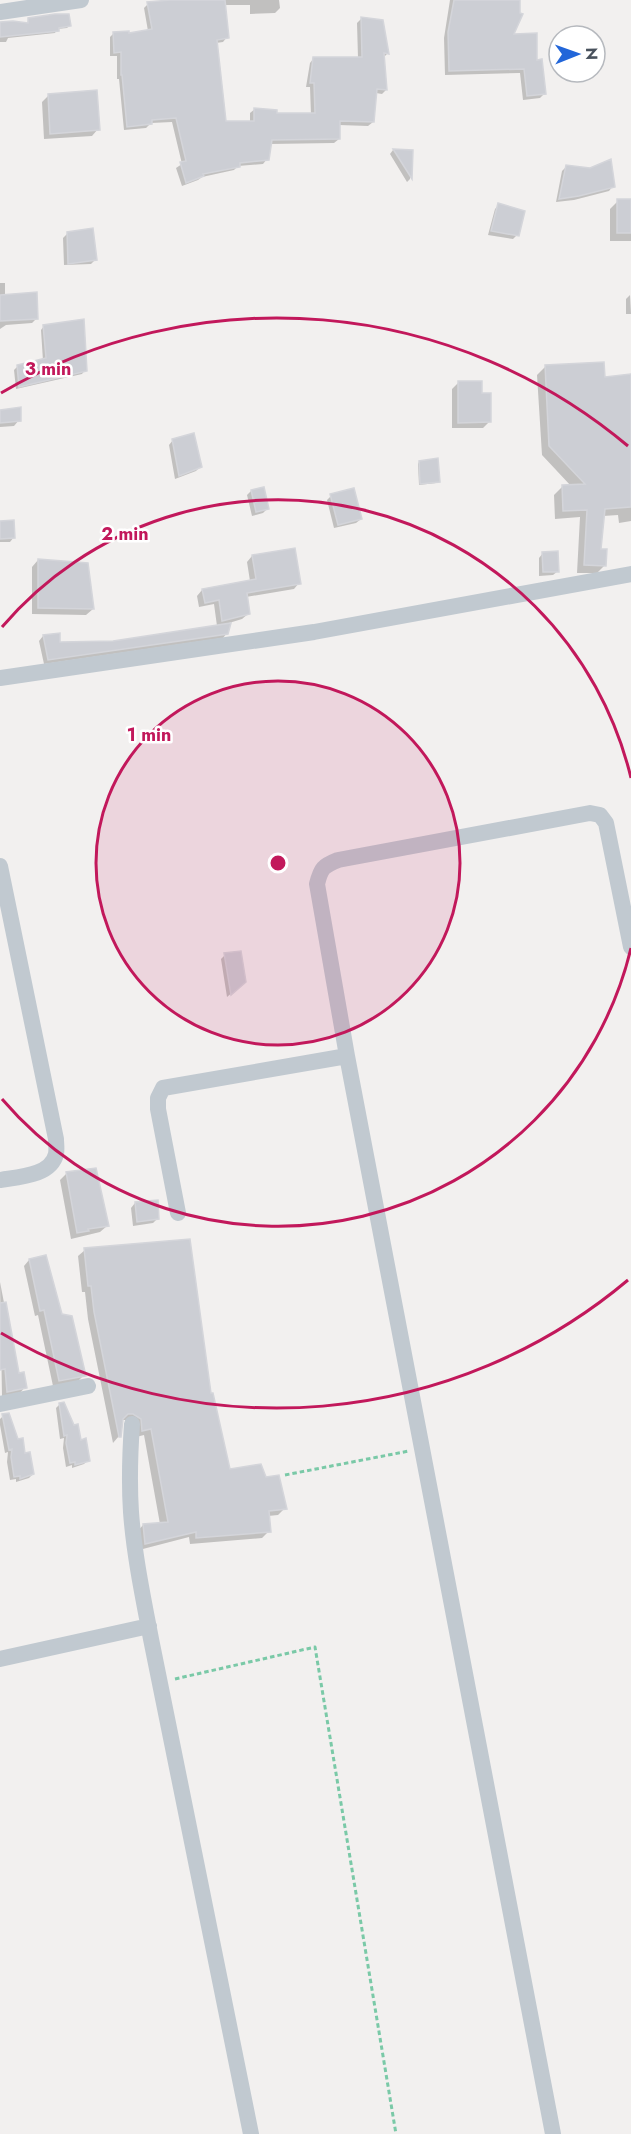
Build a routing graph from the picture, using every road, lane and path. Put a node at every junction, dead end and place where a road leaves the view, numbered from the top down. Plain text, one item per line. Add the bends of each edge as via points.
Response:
1 (81, 0) edge
2 (0, 12) edge
3 (631, 574) edge
4 (0, 678) edge
5 (0, 866) edge
6 (631, 947) edge
7 (347, 1056) junction
8 (0, 1180) edge
9 (178, 1213) dead end
10 (88, 1386) dead end
11 (0, 1404) edge
12 (132, 1424) dead end
13 (422, 1447) junction
14 (285, 1475) dead end
15 (149, 1626) junction
16 (0, 1659) edge
17 (160, 1683) junction
18 (251, 2134) edge
19 (396, 2134) edge
20 (553, 2134) edge

1 - 2 street
3 - 4 street via 314,632
5 - 8 street via 56,1139 56,1154 44,1170
6 - 7 street via 606,823 590,813 325,865 317,884
7 - 9 street via 164,1088 158,1098 158,1109
7 - 13 street
10 - 11 street
12 - 15 street via 131,1512
13 - 14 path
13 - 20 street
15 - 16 street
15 - 17 street
17 - 18 street
17 - 19 path via 315,1647

